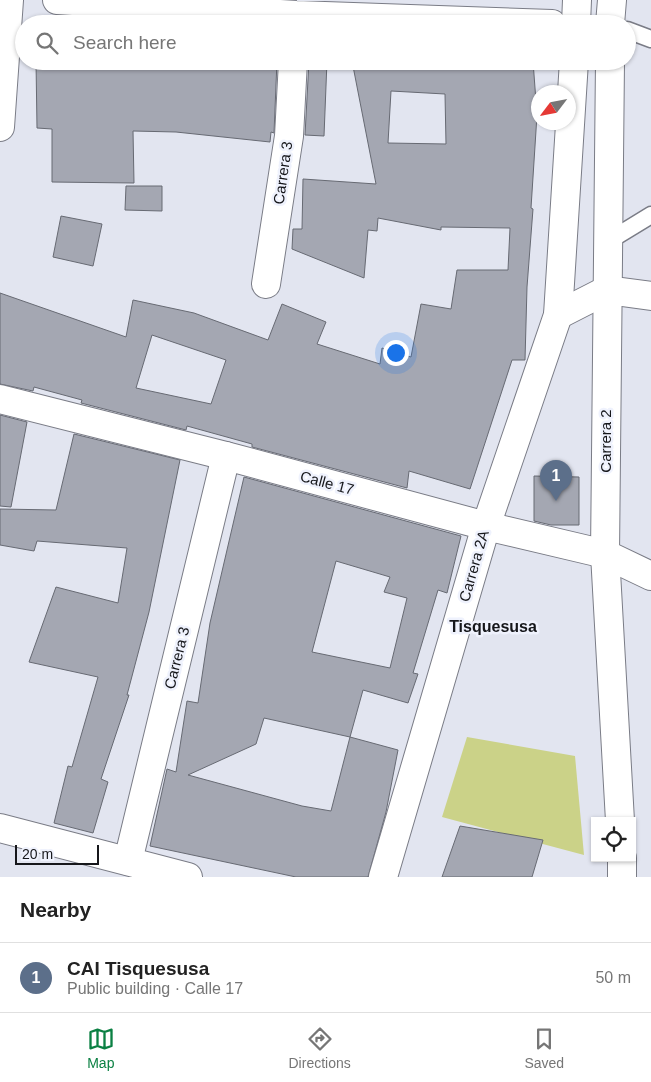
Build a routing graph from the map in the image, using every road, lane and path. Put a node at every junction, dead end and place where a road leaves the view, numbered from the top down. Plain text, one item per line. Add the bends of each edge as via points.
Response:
1 (8, 0) edge
2 (57, 0) edge
3 (577, 0) edge
4 (296, 13) edge
5 (343, 15) edge
6 (576, 15) edge
7 (636, 32) edge
8 (651, 39) edge
9 (292, 70) edge
10 (573, 70) edge
11 (610, 70) edge
12 (0, 127) edge
13 (651, 214) edge
14 (607, 242) junction
15 (266, 284) dead end
16 (607, 290) junction
17 (651, 296) edge
18 (558, 315) junction
19 (0, 399) edge
20 (226, 456) junction
21 (486, 526) junction
22 (605, 554) junction
23 (651, 576) edge
24 (620, 817) edge
25 (0, 828) edge
26 (128, 861) junction
27 (622, 862) edge
28 (188, 877) edge
29 (383, 877) edge
30 (622, 877) edge

1 - 12 street
2 - 4 street
3 - 6 street
4 - 5 street
7 - 8 lane
9 - 15 street, Carrera 3 via 288,136
10 - 18 street
11 - 14 street, Carrera 2
13 - 14 lane
14 - 16 street, Carrera 2
16 - 17 street
16 - 18 street
16 - 22 street, Carrera 2
18 - 21 street, Carrera 2A
19 - 20 street, Calle 17
20 - 21 street, Calle 17
20 - 26 street, Carrera 3
21 - 22 street, Calle 17
21 - 29 street, Carrera 2A
22 - 23 street, Calle 17
22 - 24 street, Carrera 2
25 - 26 street
26 - 28 street
27 - 30 street

